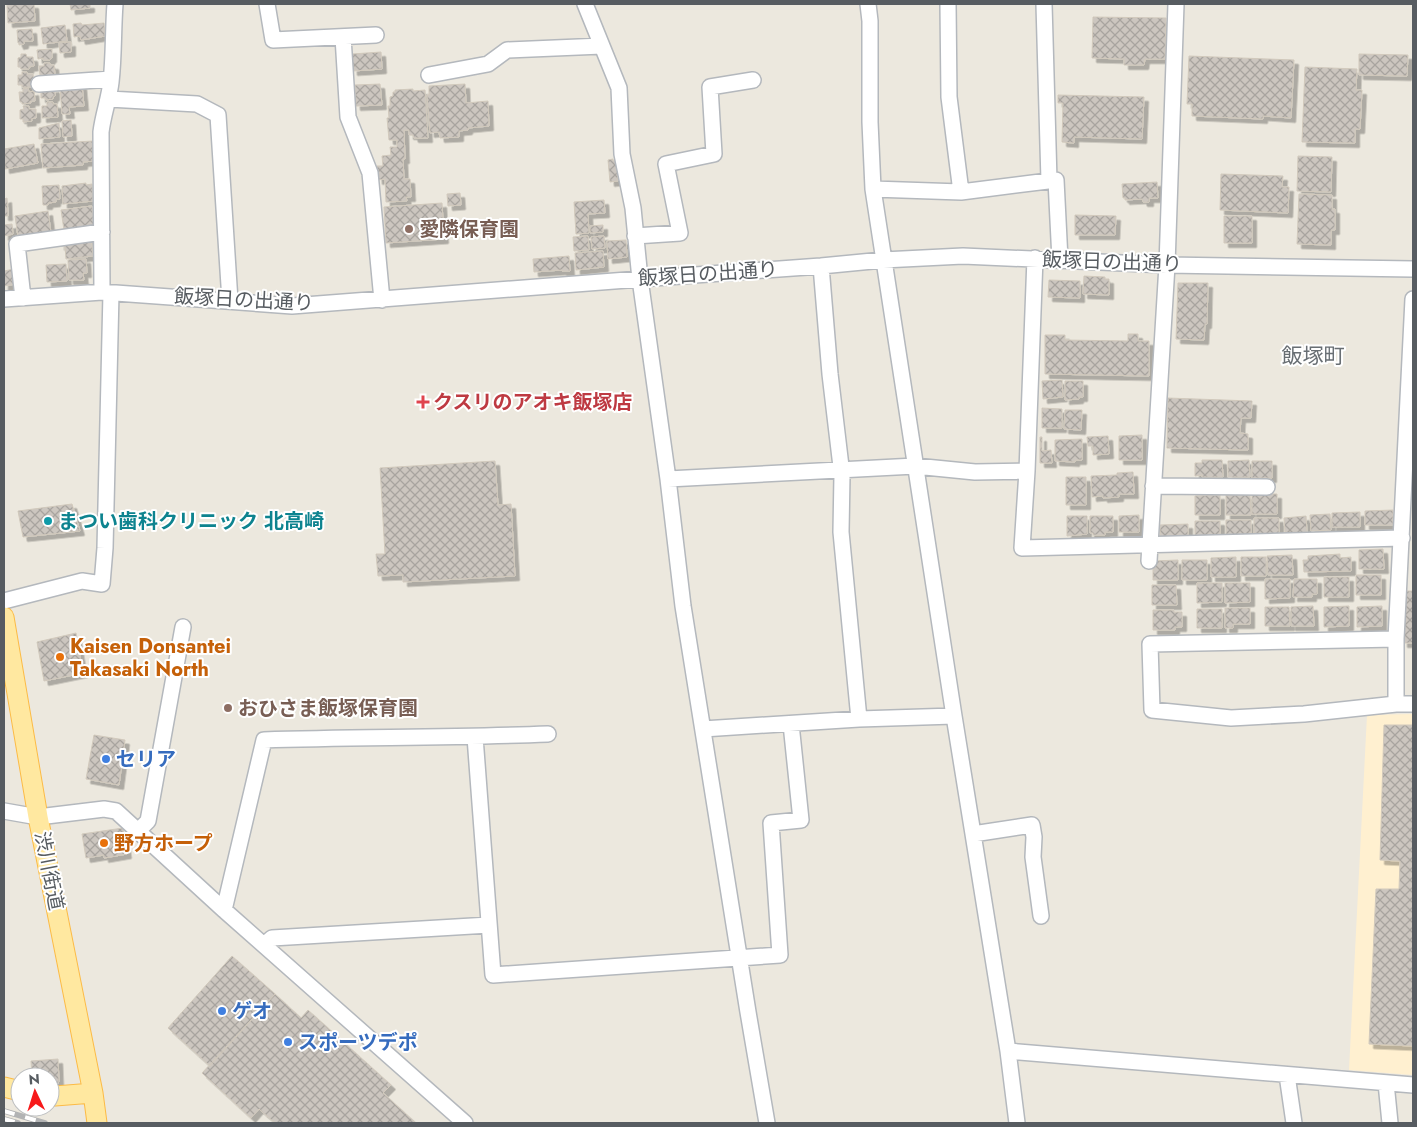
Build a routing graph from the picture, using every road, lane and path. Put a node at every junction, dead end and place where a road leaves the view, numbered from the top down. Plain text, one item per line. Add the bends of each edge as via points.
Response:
1 (115, 4) edge
2 (267, 4) edge
3 (585, 4) edge
4 (868, 4) edge
5 (948, 4) edge
6 (1044, 4) edge
7 (1176, 4) edge
8 (376, 36) dead end
9 (343, 37) junction
10 (602, 46) junction
11 (429, 75) dead end
12 (111, 78) junction
13 (753, 80) dead end
14 (39, 84) dead end
15 (109, 99) junction
16 (1050, 181) junction
17 (873, 189) junction
18 (961, 192) junction
19 (102, 232) junction
20 (635, 236) junction
21 (1035, 258) junction
22 (884, 260) junction
23 (1060, 260) junction
24 (1167, 265) junction
25 (821, 266) junction
26 (1413, 269) edge
27 (640, 279) junction
28 (106, 293) junction
29 (23, 298) junction
30 (4, 299) edge
31 (1413, 299) edge
32 (382, 300) junction
33 (230, 301) junction
34 (916, 466) junction
35 (841, 470) junction
36 (1027, 471) junction
37 (668, 479) junction
38 (1153, 486) junction
39 (1266, 487) dead end
40 (1402, 538) junction
41 (1150, 546) junction
42 (1149, 561) dead end
43 (4, 601) edge
44 (4, 618) edge
45 (183, 627) dead end
46 (1396, 639) junction
47 (1396, 704) junction
48 (1413, 704) edge
49 (954, 716) junction
50 (859, 720) junction
51 (791, 724) junction
52 (703, 729) junction
53 (548, 734) dead end
54 (475, 737) junction
55 (4, 811) edge
56 (38, 817) junction
57 (138, 830) junction
58 (973, 834) junction
59 (224, 910) junction
60 (1041, 916) dead end
61 (489, 925) junction
62 (264, 945) junction
63 (740, 958) junction
64 (1008, 1051) junction
65 (1287, 1075) junction
66 (1386, 1083) junction
67 (1413, 1085) edge
68 (93, 1093) junction
69 (60, 1096) edge
70 (97, 1123) edge
71 (465, 1123) edge
72 (768, 1123) edge
73 (1017, 1123) edge
74 (1294, 1123) edge
75 (1390, 1123) edge

1 - 12 street
2 - 9 street via 273,40
3 - 10 street
4 - 17 street
5 - 18 street via 949,97
6 - 16 street
7 - 24 street
8 - 9 street
9 - 32 street via 348,117 370,173
10 - 11 street via 507,50 488,64
10 - 20 street via 619,88 622,154
12 - 14 street
12 - 15 street
13 - 20 street via 710,87 714,154 666,164 680,233
15 - 19 street via 101,132
15 - 33 street via 197,104 218,115
16 - 18 street
16 - 23 street via 1056,180
17 - 18 street
17 - 22 street
19 - 28 street
19 - 29 street via 17,244
20 - 27 street
21 - 22 street, 飯塚日の出通り via 963,256
21 - 23 street, 飯塚日の出通り
21 - 36 street
22 - 25 street, 飯塚日の出通り
22 - 34 street
23 - 24 street, 飯塚日の出通り
24 - 26 street, 飯塚日の出通り
24 - 38 street
25 - 27 street, 飯塚日の出通り
25 - 35 street
27 - 32 street, 飯塚日の出通り
27 - 37 street
28 - 29 street, 飯塚日の出通り
28 - 33 street, 飯塚日の出通り
28 - 43 street via 106,548 102,584 82,581
29 - 30 street, 飯塚日の出通り
31 - 40 street
32 - 33 street, 飯塚日の出通り via 292,306
34 - 35 street
34 - 36 street via 975,472
34 - 49 street
35 - 37 street
35 - 50 street via 841,532
36 - 41 street via 1022,548
37 - 52 street via 683,606
38 - 39 street
38 - 41 street
40 - 41 street
40 - 46 street
41 - 42 street
44 - 56 main road, 渋川街道
45 - 57 street via 148,821
46 - 47 street
46 - 47 street via 1150,644 1152,710 1231,718
47 - 48 street
49 - 50 street
49 - 58 street
50 - 51 street
51 - 52 street
51 - 63 street via 801,820 771,823 780,955
52 - 63 street
53 - 54 street
54 - 59 street via 264,740
54 - 61 street
55 - 56 street
56 - 57 street via 104,809 116,811
56 - 68 main road, 渋川街道
57 - 59 street
58 - 60 street via 1032,825
58 - 64 street
59 - 62 street
61 - 62 street via 272,938
61 - 63 street via 494,975
62 - 71 street
63 - 72 street
64 - 65 street
64 - 73 street
65 - 66 street
65 - 74 street
66 - 67 street
66 - 75 street
68 - 69 main road
68 - 70 main road, 渋川街道

